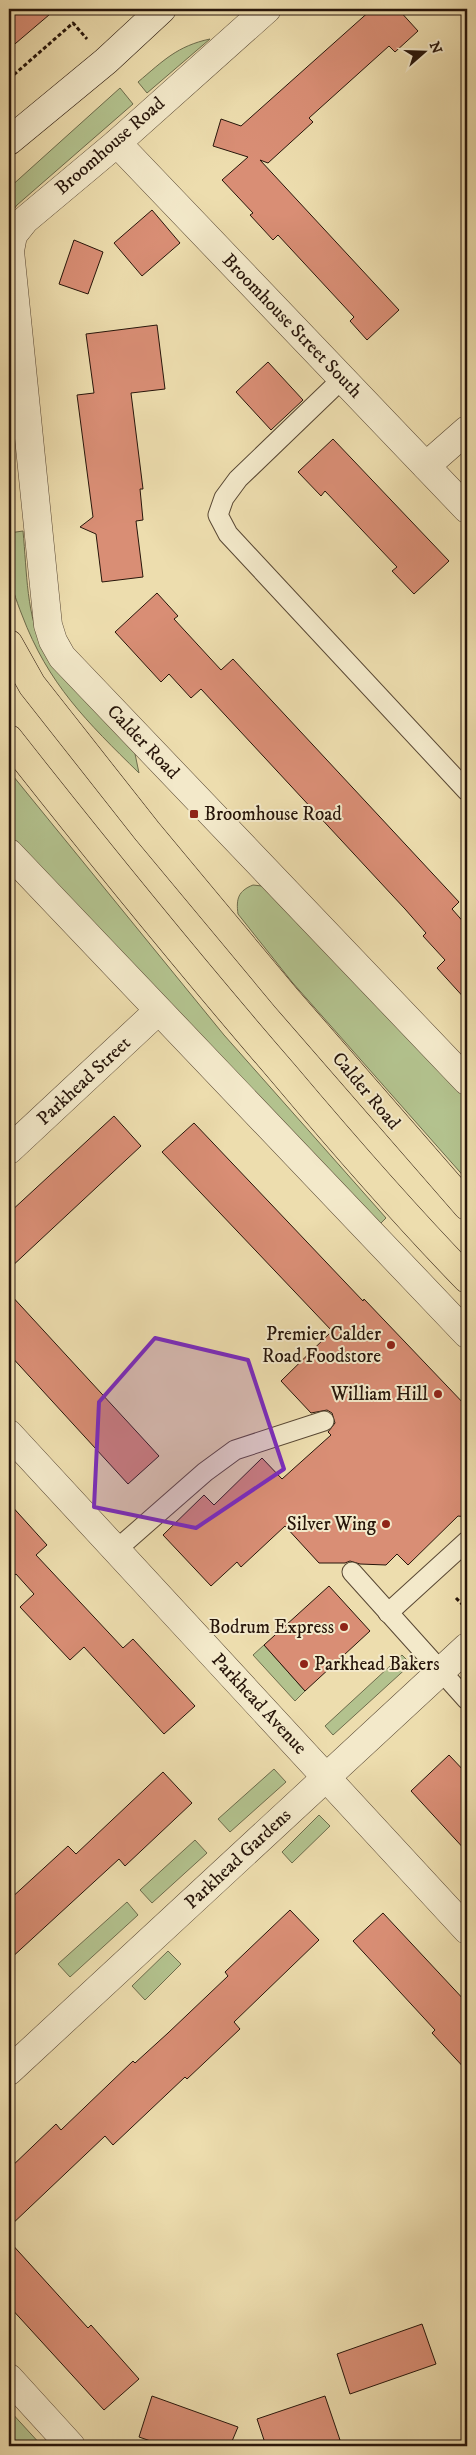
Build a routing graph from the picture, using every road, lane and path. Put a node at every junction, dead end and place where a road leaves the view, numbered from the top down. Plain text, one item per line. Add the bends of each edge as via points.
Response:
1 (267, 9) edge
2 (157, 10) edge
3 (9, 141) edge
4 (118, 143) junction
5 (15, 310) joint
6 (342, 379) junction
7 (467, 430) edge
8 (426, 466) junction
9 (467, 510) edge
10 (9, 644) edge
11 (9, 739) edge
12 (467, 791) edge
13 (9, 853) edge
14 (158, 1011) junction
15 (466, 1076) edge
16 (9, 1150) edge
17 (467, 1206) edge
18 (467, 1279) edge
19 (467, 1334) edge
20 (324, 1421) dead end
21 (9, 1434) edge
22 (467, 1541) edge
23 (116, 1550) junction
24 (352, 1572) dead end
25 (456, 1598) dead end
26 (467, 1609) edge
27 (388, 1613) junction
28 (467, 1647) edge
29 (441, 1672) junction
30 (467, 1700) edge
31 (328, 1777) junction
32 (467, 1930) edge
33 (9, 2071) edge
34 (9, 2378) edge
35 (71, 2446) edge

1 - 4 street, Broomhouse Road
2 - 3 street via 106,61
4 - 5 street, Broomhouse Road via 25,220 13,235 10,251
4 - 6 street, Broomhouse Street South
5 - 15 street, Calder Road via 48,625 62,657
6 - 8 street, Broomhouse Street South
6 - 12 lane via 238,479 224,498 218,515 228,534
7 - 8 street
8 - 9 street, Broomhouse Street South
10 - 17 main road, Calder Road via 32,684 147,831 286,998
11 - 18 main road via 117,876 226,1006 362,1166
13 - 14 street
14 - 16 street, Parkhead Street
14 - 19 street
20 - 23 lane via 235,1450
21 - 23 street, Parkhead Avenue
22 - 27 lane
23 - 31 street, Parkhead Avenue
24 - 27 lane
25 - 26 path
27 - 29 lane
28 - 29 street, Parkhead Gardens
29 - 30 lane
29 - 31 street, Parkhead Gardens
31 - 32 street, Parkhead Avenue
31 - 33 street, Parkhead Gardens
34 - 35 street

